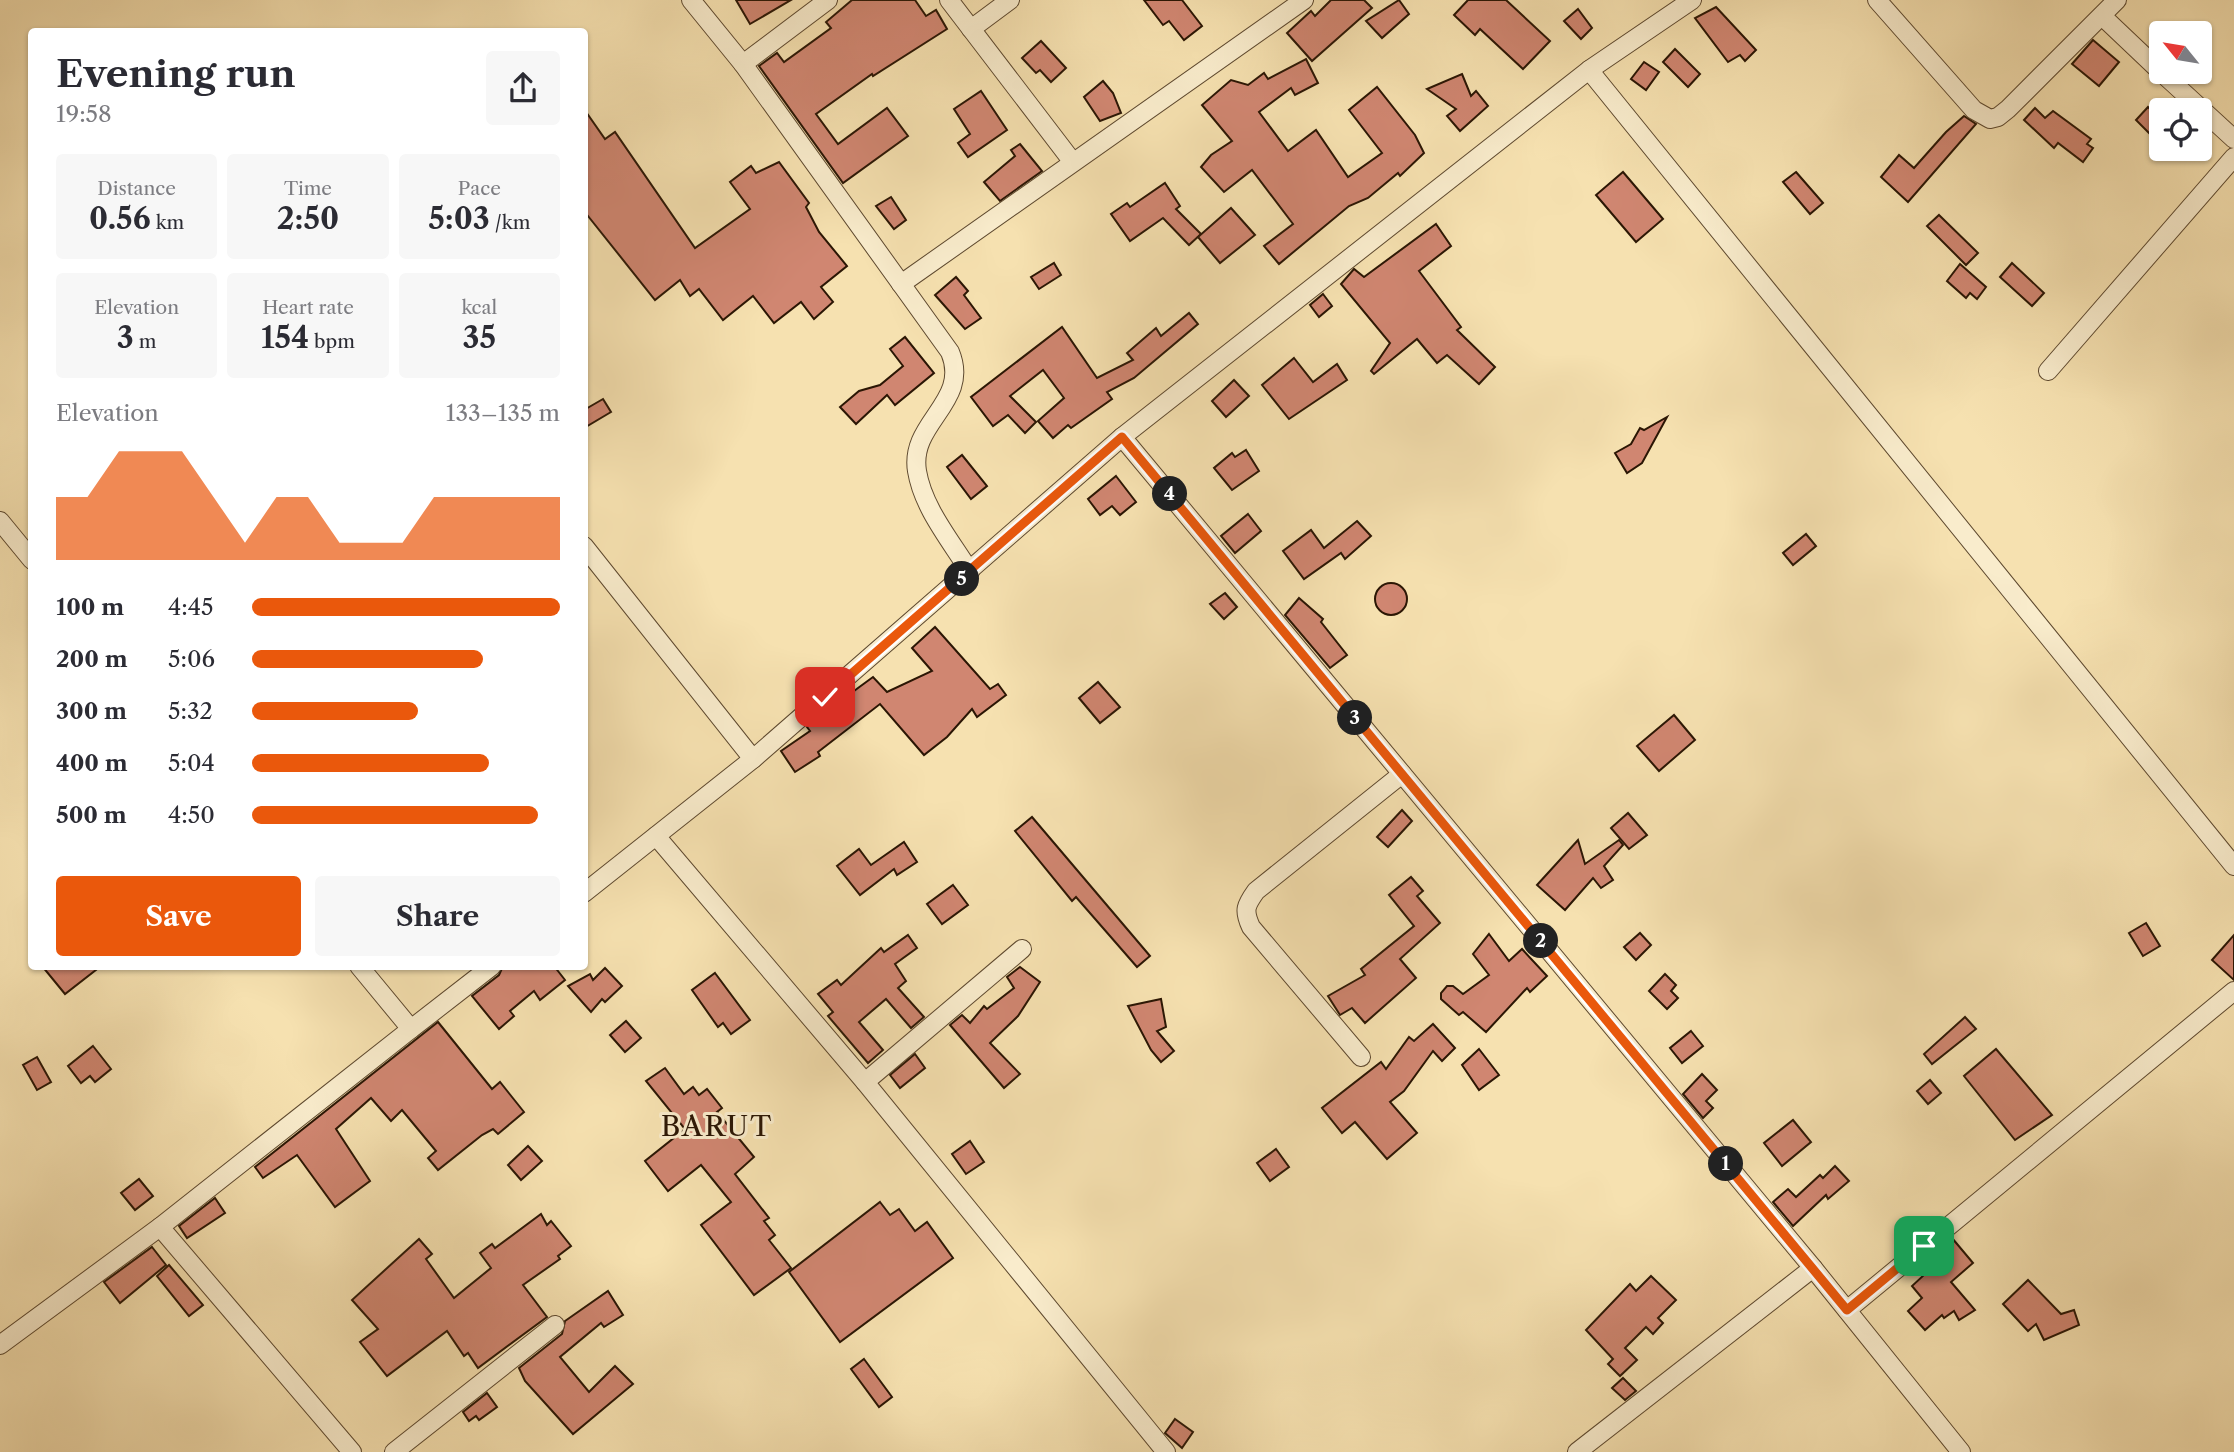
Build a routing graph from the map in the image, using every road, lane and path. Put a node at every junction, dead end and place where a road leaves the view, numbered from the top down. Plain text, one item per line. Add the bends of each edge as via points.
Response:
1 (691, 0) edge
2 (828, 0) edge
3 (949, 0) edge
4 (1010, 0) edge
5 (1304, 0) edge
6 (1692, 0) edge
7 (1877, 0) edge
8 (2117, 0) edge
9 (2102, 16) junction
10 (971, 29) junction
11 (2149, 61) edge
12 (743, 64) junction
13 (1589, 70) junction
14 (2174, 84) edge
15 (2234, 139) edge
16 (2234, 158) edge
17 (1072, 161) junction
18 (901, 284) junction
19 (2048, 372) dead end
20 (1122, 437) junction
21 (3, 531) edge
22 (588, 551) edge
23 (28, 556) edge
24 (970, 572) junction
25 (753, 759) junction
26 (1402, 774) junction
27 (656, 836) junction
28 (2234, 866) edge
29 (588, 890) edge
30 (1022, 949) dead end
31 (362, 970) edge
32 (487, 970) edge
33 (2234, 991) edge
34 (411, 1029) junction
35 (1361, 1057) dead end
36 (865, 1082) junction
37 (160, 1227) junction
38 (1813, 1268) junction
39 (1847, 1310) junction
40 (555, 1325) dead end
41 (0, 1345) edge
42 (352, 1452) edge
43 (394, 1452) edge
44 (1166, 1452) edge
45 (1577, 1452) edge
46 (1961, 1452) edge

1 - 12 street
2 - 12 street
3 - 10 street
4 - 10 street
5 - 17 street
6 - 13 street
7 - 9 street via 1974,110 1990,119 2008,109
8 - 9 street
9 - 11 street
10 - 17 street
12 - 18 street
13 - 20 street
13 - 28 street
14 - 15 street
16 - 19 street
17 - 18 street
18 - 24 street via 956,367 956,382 922,434 916,468 924,497
20 - 24 street
20 - 26 street
21 - 23 street
22 - 25 street
24 - 25 street
25 - 27 street
26 - 35 street via 1256,891 1245,905 1251,926
26 - 38 street
27 - 29 street
27 - 36 street
30 - 36 street
31 - 34 street
32 - 34 street
33 - 39 street
34 - 37 street
36 - 44 street
37 - 41 street
37 - 42 street
38 - 39 street
38 - 45 street
39 - 46 street
40 - 43 street

